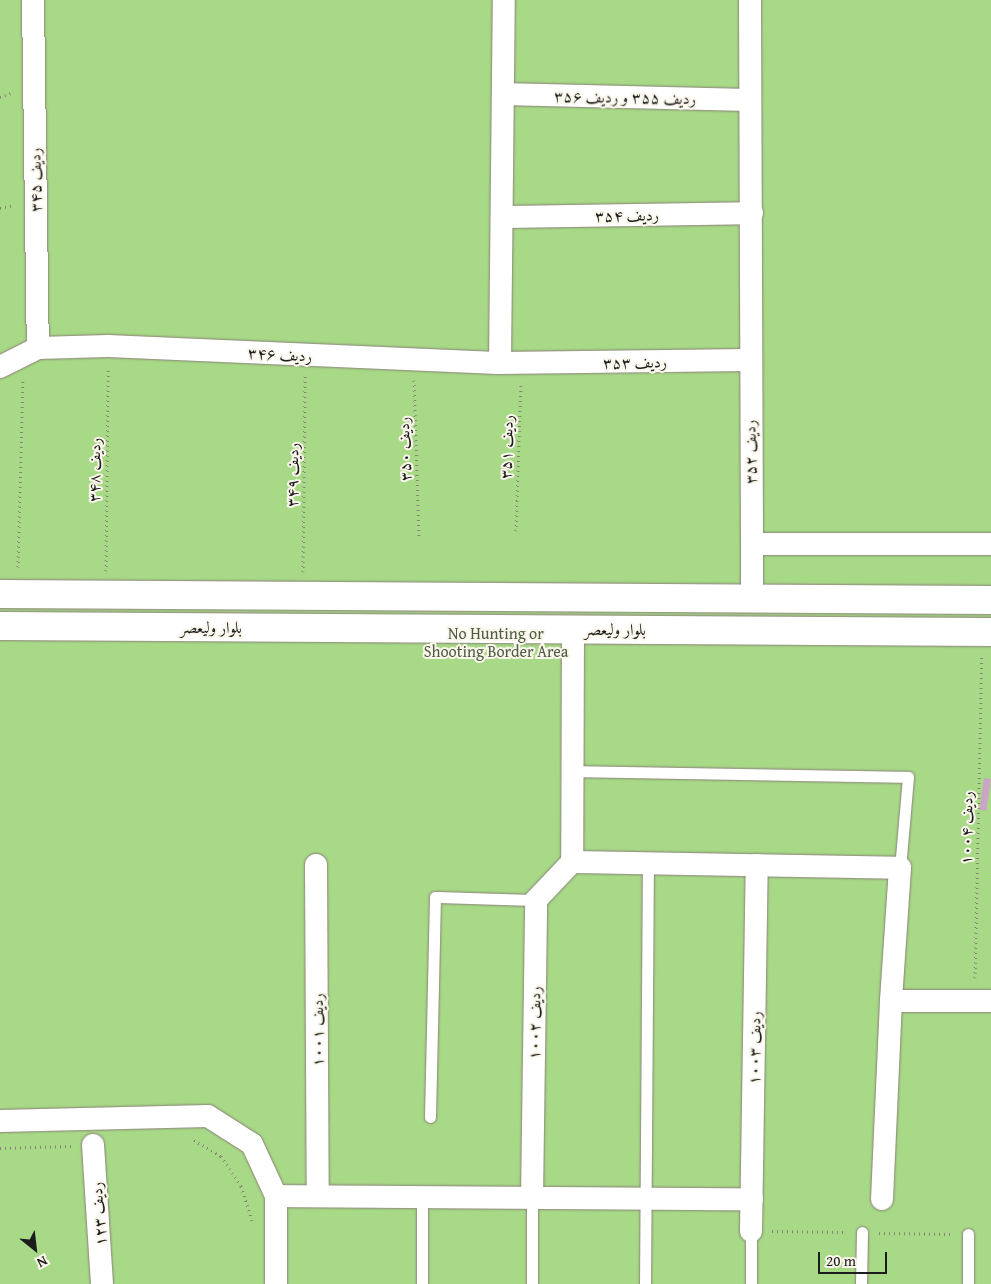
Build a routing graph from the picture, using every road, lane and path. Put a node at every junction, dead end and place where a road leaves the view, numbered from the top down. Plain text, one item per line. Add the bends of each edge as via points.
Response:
1 (504, 0) edge
2 (750, 0) edge
3 (33, 7) edge
4 (503, 94) junction
5 (748, 100) junction
6 (752, 213) junction
7 (502, 217) junction
8 (108, 346) junction
9 (31, 351) junction
10 (306, 355) junction
11 (414, 360) junction
12 (749, 360) junction
13 (511, 363) junction
14 (0, 367) edge
15 (516, 531) dead end
16 (419, 537) dead end
17 (752, 544) junction
18 (991, 544) edge
19 (18, 567) dead end
20 (0, 594) edge
21 (107, 594) junction
22 (304, 595) junction
23 (752, 598) junction
24 (991, 600) edge
25 (0, 626) edge
26 (573, 629) junction
27 (986, 644) edge
28 (573, 771) junction
29 (572, 862) junction
30 (648, 863) junction
31 (316, 865) dead end
32 (757, 865) junction
33 (900, 868) junction
34 (536, 900) junction
35 (891, 1001) junction
36 (983, 1001) edge
37 (430, 1117) dead end
38 (0, 1121) edge
39 (188, 1139) dead end
40 (93, 1145) joint
41 (0, 1148) edge
42 (276, 1196) junction
43 (318, 1196) junction
44 (422, 1197) junction
45 (532, 1198) junction
46 (645, 1198) junction
47 (752, 1199) junction
48 (882, 1199) dead end
49 (276, 1228) junction
50 (751, 1231) joint
51 (862, 1232) dead end
52 (968, 1234) dead end
53 (102, 1284) edge
54 (276, 1284) edge
55 (422, 1284) edge
56 (532, 1284) edge
57 (644, 1284) edge
58 (751, 1284) edge
59 (861, 1284) edge
60 (968, 1284) edge

1 - 4 street
2 - 5 street, ردیف ۳۵۲
3 - 9 street, ردیف ۳۴۵
4 - 5 street, ردیف ۳۵۵ و ردیف ۳۵۶
4 - 7 street
5 - 6 street, ردیف ۳۵۲
6 - 7 street, ردیف ۳۵۴
6 - 12 street, ردیف ۳۵۲
7 - 13 street
8 - 9 street, ردیف ۳۴۶
8 - 10 street, ردیف ۳۴۶
8 - 21 path, ردیف ۳۴۸
9 - 14 street
9 - 19 path
10 - 11 street, ردیف ۳۴۶
10 - 22 path, ردیف ۳۴۹
11 - 13 street, ردیف ۳۴۶
11 - 16 path, ردیف ۳۵۰
12 - 13 street, ردیف ۳۵۳
12 - 17 street, ردیف ۳۵۲
13 - 15 path, ردیف ۳۵۱
17 - 18 street
17 - 23 street, ردیف ۳۵۲
20 - 21 street, بلوار ولیعصر
21 - 22 street, بلوار ولیعصر
22 - 23 street, بلوار ولیعصر
23 - 24 street, بلوار ولیعصر
25 - 26 street, بلوار ولیعصر
26 - 27 street, بلوار ولیعصر
26 - 28 street
27 - 36 path, ردیف ۱۰۰۴
28 - 29 street
28 - 33 lane via 908,777
29 - 30 street
29 - 34 street
30 - 32 street
30 - 46 lane
31 - 43 street, ردیف ۱۰۰۱
32 - 33 street
32 - 47 street, ردیف ۱۰۰۳
33 - 35 street
34 - 37 lane via 435,897
34 - 45 street, ردیف ۱۰۰۲
35 - 36 street
35 - 48 street
38 - 42 street via 208,1116 252,1144
39 - 49 path via 221,1156 241,1186 252,1220
40 - 41 path
40 - 53 street, ردیف ۱۲۳
42 - 43 street
42 - 49 street
43 - 44 street
44 - 45 street
44 - 55 lane
45 - 46 street
45 - 56 lane
46 - 47 street
46 - 57 lane
47 - 50 street, ردیف ۱۰۰۳
49 - 54 street
50 - 58 lane
51 - 59 lane
52 - 60 lane

